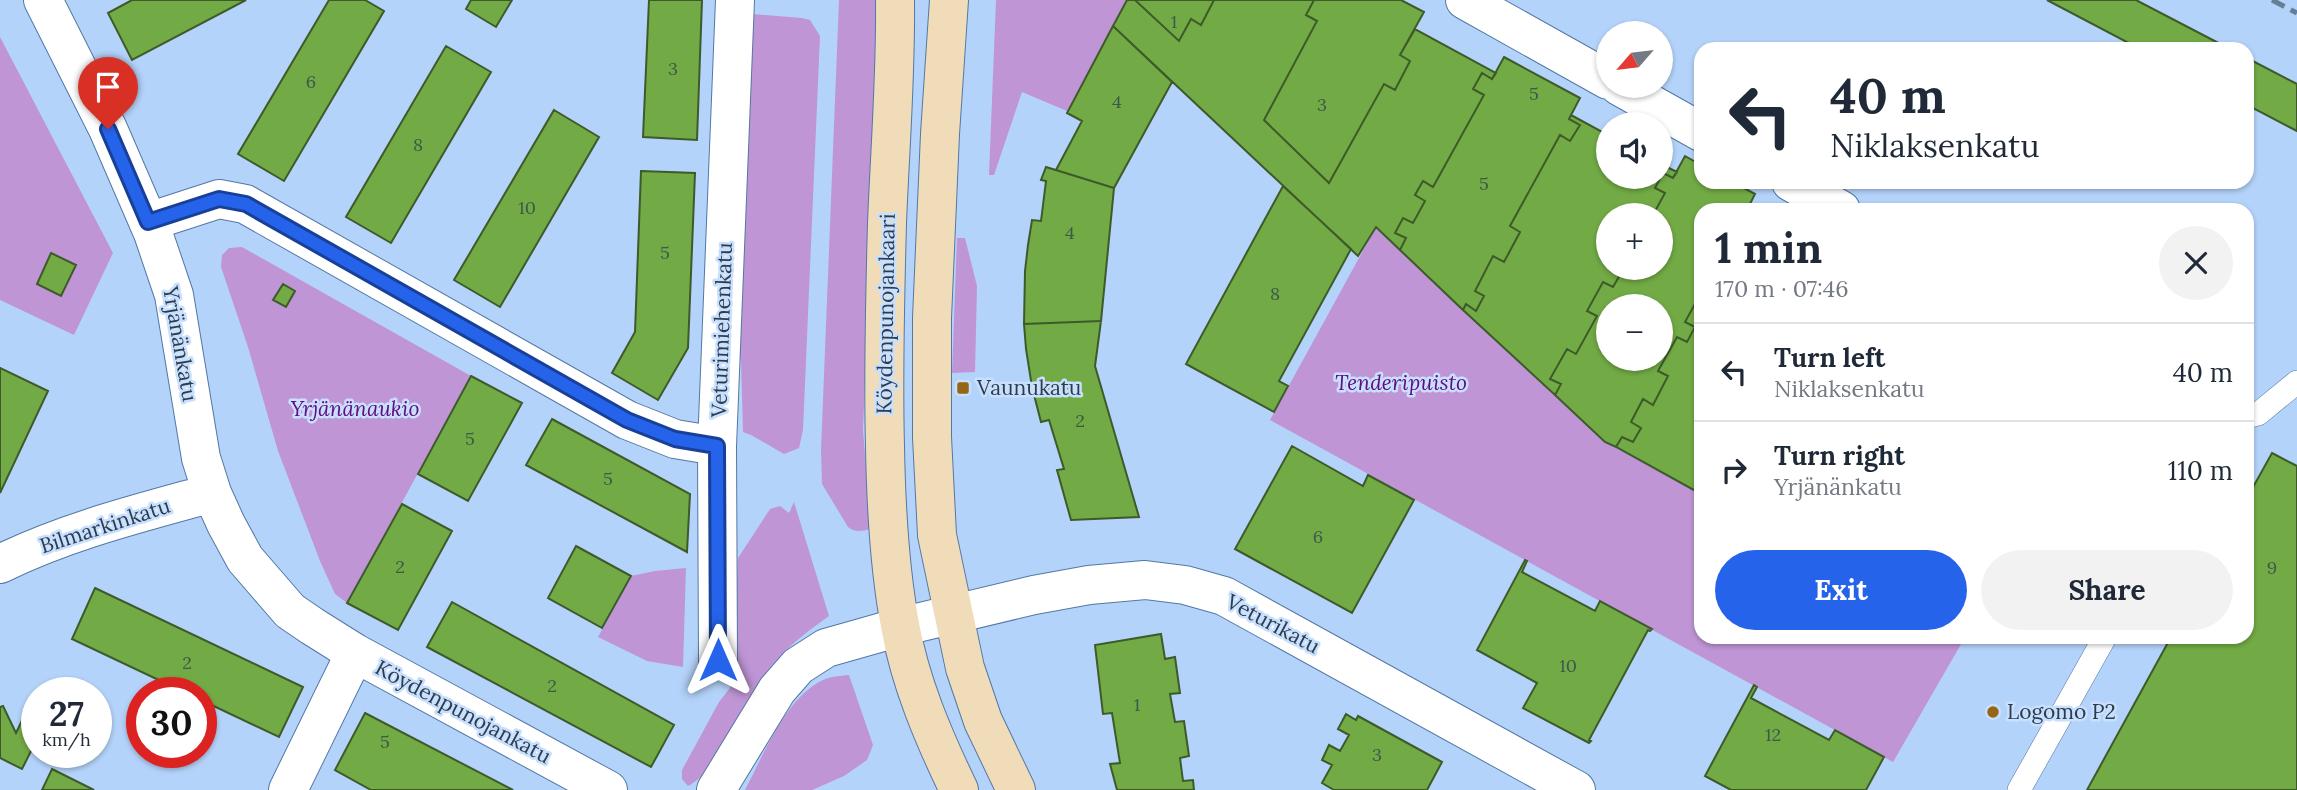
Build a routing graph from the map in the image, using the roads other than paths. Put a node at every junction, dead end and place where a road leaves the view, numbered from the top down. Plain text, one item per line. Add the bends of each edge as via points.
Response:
1 (43, 0) edge
2 (735, 0) edge
3 (895, 0) edge
4 (949, 0) edge
5 (1465, 0) edge
6 (1596, 73) edge
7 (1640, 98) edge
8 (1694, 128) edge
9 (1804, 189) edge
10 (1829, 203) edge
11 (148, 222) junction
12 (2297, 382) edge
13 (2254, 415) edge
14 (717, 446) junction
15 (212, 493) junction
16 (0, 564) edge
17 (954, 614) junction
18 (900, 627) junction
19 (2101, 644) edge
20 (355, 653) junction
21 (718, 660) dead end
22 (288, 790) edge
23 (608, 790) edge
24 (716, 790) edge
25 (958, 790) edge
26 (1016, 790) edge
27 (1576, 790) edge
28 (2019, 790) edge

1 - 11 street, Yrjänänkatu via 108,129
2 - 14 street, Veturimiehenkatu
3 - 18 main road, Köydenpunojankaari via 884,401 888,547
4 - 17 main road via 931,390 937,536
5 - 6 street
7 - 8 street
9 - 10 street
11 - 14 street via 219,199 246,204 627,420 675,439
11 - 15 street, Yrjänänkatu via 174,295 197,434
12 - 13 lane
14 - 21 street, Veturimiehenkatu
15 - 16 street, Bilmarkinkatu via 80,532
15 - 20 street, Yrjänänkatu via 246,559 290,611
17 - 18 street, Veturikatu
17 - 26 main road via 965,668 983,721
17 - 27 street, Veturikatu via 1089,585 1145,580 1224,596
18 - 24 street via 826,648 798,666 777,690
18 - 25 main road via 920,699
19 - 28 lane
20 - 22 street
20 - 23 street, Köydenpunojankatu

